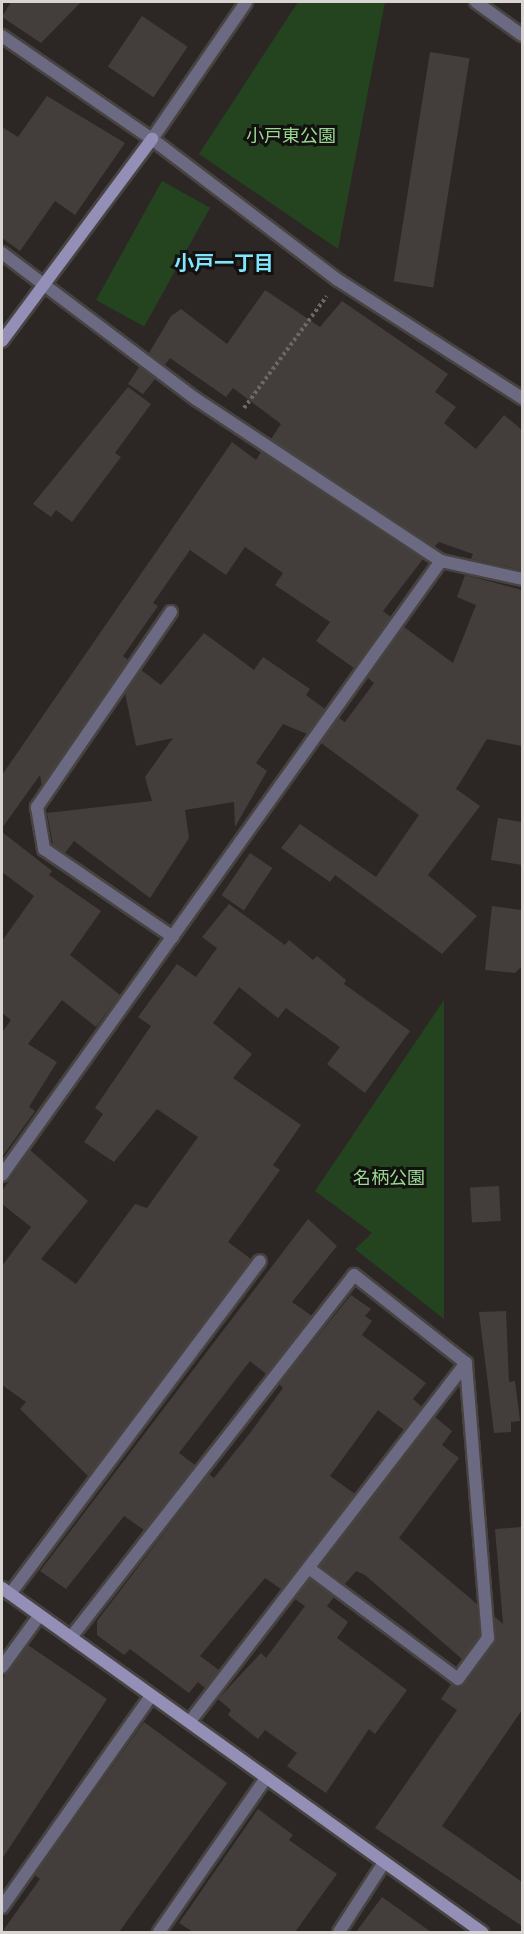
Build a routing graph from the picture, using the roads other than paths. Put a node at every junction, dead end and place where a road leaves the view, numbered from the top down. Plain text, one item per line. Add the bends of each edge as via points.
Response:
1 (246, 2) edge
2 (476, 2) edge
3 (522, 35) edge
4 (2, 36) edge
5 (152, 139) junction
6 (2, 253) edge
7 (44, 283) junction
8 (2, 340) edge
9 (522, 398) edge
10 (441, 561) junction
11 (522, 579) edge
12 (171, 612) dead end
13 (174, 937) junction
14 (2, 1175) edge
15 (260, 1260) dead end
16 (466, 1363) junction
17 (310, 1569) junction
18 (6, 1591) edge
19 (39, 1616) junction
20 (72, 1636) junction
21 (2, 1667) edge
22 (151, 1696) junction
23 (190, 1721) junction
24 (266, 1778) junction
25 (383, 1864) junction
26 (2, 1907) edge
27 (159, 1932) edge
28 (339, 1932) edge
29 (482, 1932) edge

1 - 5 street
2 - 3 street
4 - 5 street
5 - 7 street
5 - 9 street via 338,280
6 - 7 street
7 - 8 street
7 - 10 street via 233,423
10 - 11 street
10 - 13 street
12 - 13 street via 38,807 44,849
13 - 14 street
15 - 18 street
16 - 17 street
16 - 17 street via 488,1638 458,1679
16 - 20 street via 354,1275
17 - 23 street
18 - 19 street
19 - 20 street
19 - 21 street
20 - 22 street
22 - 23 street
22 - 26 street
23 - 24 street
24 - 25 street
24 - 27 street
25 - 28 street
25 - 29 street

